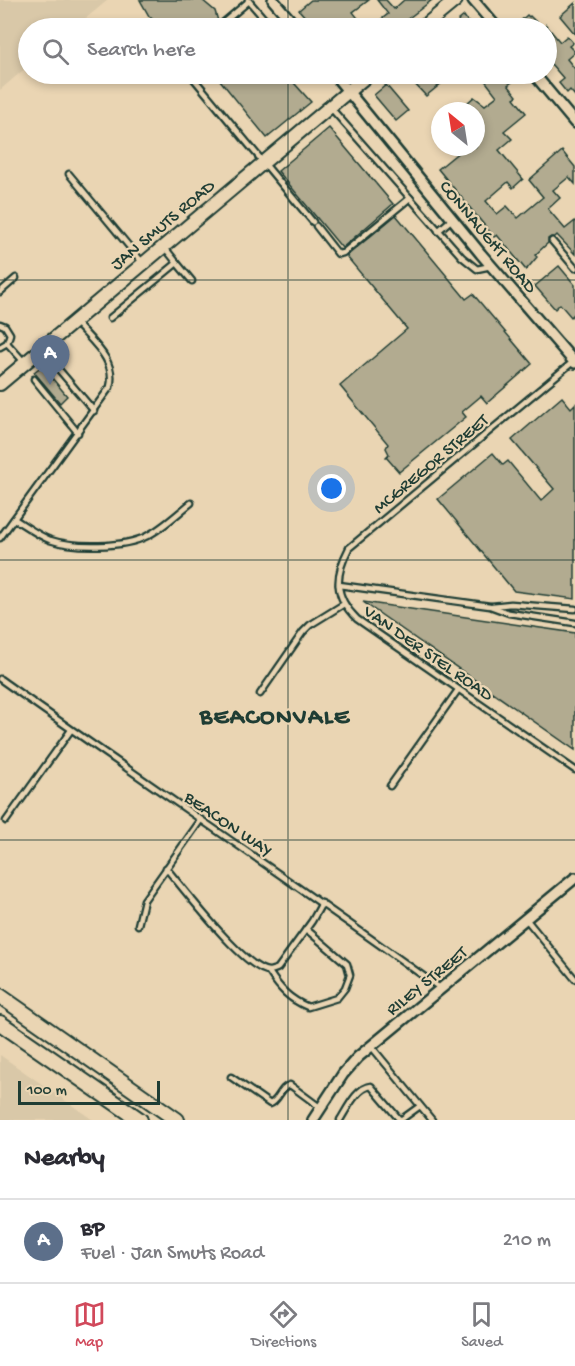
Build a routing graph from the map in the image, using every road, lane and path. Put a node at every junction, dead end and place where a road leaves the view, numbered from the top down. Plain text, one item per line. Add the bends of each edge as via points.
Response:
1 (249, 0) edge
2 (288, 0) edge
3 (456, 0) edge
4 (473, 0) edge
5 (276, 4) edge
6 (229, 18) edge
7 (264, 18) edge
8 (288, 18) edge
9 (434, 18) edge
10 (488, 18) edge
11 (198, 84) edge
12 (342, 84) edge
13 (357, 84) edge
14 (542, 84) edge
15 (348, 91) junction
16 (329, 107) junction
17 (575, 123) edge
18 (263, 163) junction
19 (69, 174) dead end
20 (410, 198) junction
21 (453, 218) junction
22 (438, 231) junction
23 (552, 241) dead end
24 (163, 246) junction
25 (143, 263) junction
26 (177, 263) junction
27 (492, 266) junction
28 (575, 268) edge
29 (16, 278) dead end
30 (192, 281) dead end
31 (0, 292) edge
32 (110, 318) dead end
33 (74, 321) junction
34 (0, 324) edge
35 (7, 343) junction
36 (0, 347) edge
37 (49, 358) dead end
38 (574, 362) edge
39 (25, 363) junction
40 (34, 379) dead end
41 (0, 384) edge
42 (94, 411) junction
43 (78, 433) junction
44 (192, 503) dead end
45 (14, 519) junction
46 (0, 538) edge
47 (339, 585) junction
48 (344, 604) junction
49 (490, 606) junction
50 (575, 609) edge
51 (575, 623) edge
52 (0, 679) edge
53 (458, 690) junction
54 (260, 694) dead end
55 (71, 730) junction
56 (575, 770) edge
57 (390, 786) dead end
58 (6, 821) dead end
59 (200, 821) junction
60 (166, 868) junction
61 (575, 878) edge
62 (322, 903) junction
63 (526, 919) junction
64 (138, 925) dead end
65 (306, 929) junction
66 (270, 972) junction
67 (575, 979) edge
68 (442, 989) junction
69 (0, 996) edge
70 (0, 1023) edge
71 (371, 1046) junction
72 (231, 1077) dead end
73 (420, 1106) junction
74 (321, 1108) junction
75 (140, 1120) edge
76 (177, 1120) edge
77 (313, 1120) edge
78 (340, 1120) edge
79 (432, 1120) edge

1 - 6 lane
1 - 7 lane
2 - 5 street
3 - 9 street
4 - 10 street
5 - 8 street
11 - 18 lane
12 - 15 street, CONNAUGHT ROAD
13 - 15 street, JAN SMUTS ROAD
14 - 17 street
15 - 16 street, JAN SMUTS ROAD
15 - 21 street, CONNAUGHT ROAD
16 - 18 street, JAN SMUTS ROAD
16 - 20 lane
18 - 20 lane via 338,254
18 - 24 street, JAN SMUTS ROAD
19 - 25 lane
20 - 22 lane
21 - 22 lane
21 - 27 street, CONNAUGHT ROAD
22 - 27 lane via 472,267
23 - 28 lane
24 - 25 street, JAN SMUTS ROAD
24 - 26 lane
25 - 33 street, JAN SMUTS ROAD
26 - 30 lane
26 - 32 lane
27 - 38 street, CONNAUGHT ROAD
29 - 31 lane
33 - 39 street, JAN SMUTS ROAD
33 - 42 lane via 112,369 110,387
34 - 35 lane via 10,334
35 - 36 lane
35 - 39 lane
37 - 42 lane
38 - 47 lane, MCGREGOR STREET via 349,548 340,565
39 - 41 street, JAN SMUTS ROAD
40 - 43 lane
42 - 43 lane
43 - 45 lane
44 - 45 lane via 146,537 109,546 57,542
45 - 46 lane
47 - 48 lane, MCGREGOR STREET
47 - 49 lane
48 - 53 lane, VAN DER STEL ROAD via 357,619
48 - 54 lane, VAN DER STEL ROAD via 303,632
49 - 50 lane
49 - 51 lane via 509,613
52 - 55 lane, BEACON WAY
53 - 56 lane, VAN DER STEL ROAD
53 - 57 lane
55 - 58 lane
55 - 59 lane, BEACON WAY
59 - 60 lane
59 - 62 lane, BEACON WAY
60 - 64 lane via 142,904
60 - 66 lane via 235,950
61 - 63 street, RILEY STREET
62 - 65 lane
62 - 68 lane, BEACON WAY
63 - 67 lane
63 - 68 street, RILEY STREET
65 - 66 lane via 278,969
65 - 66 lane via 348,964 350,975 337,998 308,1007 279,988
68 - 71 street, RILEY STREET
69 - 76 main road
70 - 75 main road
71 - 73 lane
71 - 74 street, RILEY STREET via 350,1065
72 - 74 lane via 270,1104 290,1085
73 - 78 lane via 399,1119 368,1086
73 - 79 lane
74 - 77 street, RILEY STREET

